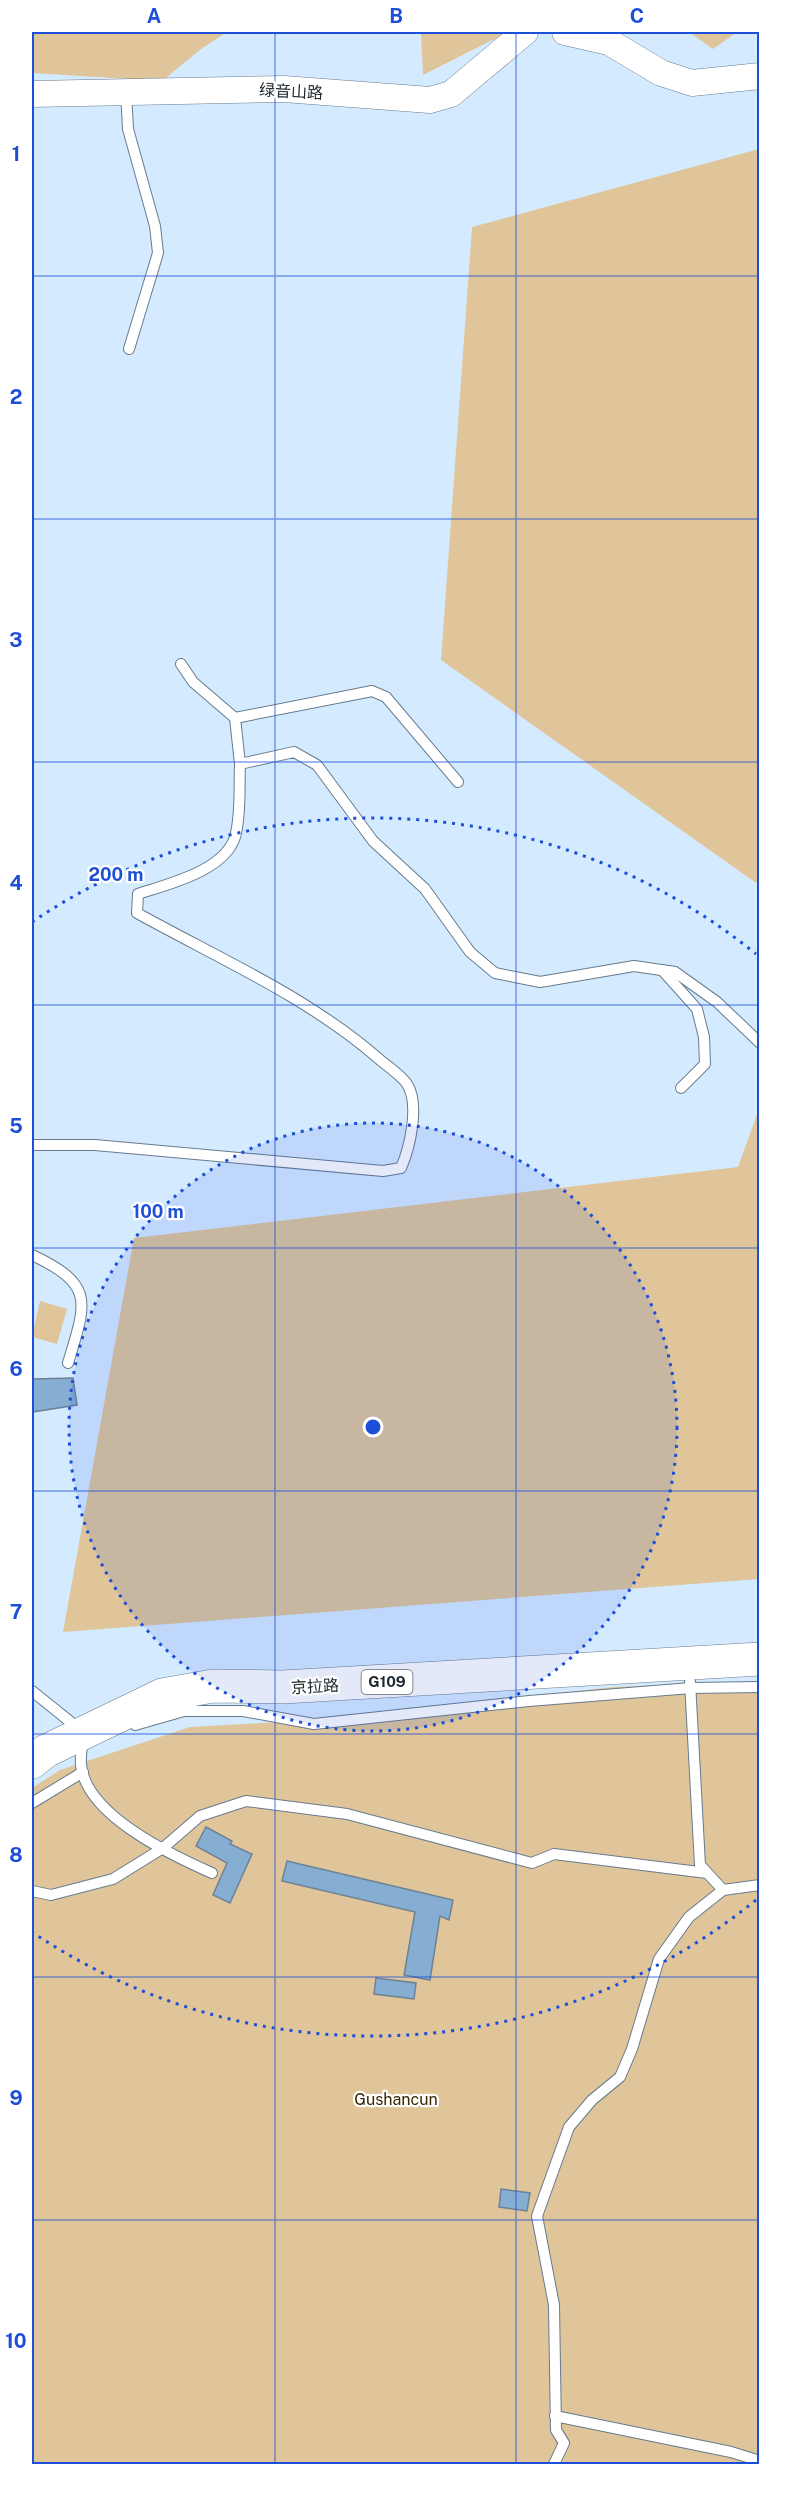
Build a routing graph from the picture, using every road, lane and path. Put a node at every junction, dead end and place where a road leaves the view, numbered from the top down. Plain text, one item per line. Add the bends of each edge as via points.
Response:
1 (525, 32) edge
2 (565, 32) edge
3 (759, 76) edge
4 (126, 92) junction
5 (32, 94) edge
6 (129, 350) dead end
7 (181, 664) dead end
8 (234, 718) junction
9 (240, 764) junction
10 (458, 782) dead end
11 (662, 970) junction
12 (759, 1043) edge
13 (681, 1088) dead end
14 (32, 1145) edge
15 (32, 1255) edge
16 (68, 1363) dead end
17 (759, 1659) edge
18 (690, 1676) junction
19 (759, 1687) edge
20 (32, 1691) edge
21 (120, 1733) dead end
22 (86, 1744) junction
23 (32, 1762) edge
24 (83, 1772) junction
25 (32, 1803) edge
26 (163, 1848) junction
27 (212, 1873) dead end
28 (707, 1873) junction
29 (759, 1885) edge
30 (32, 1890) edge
31 (723, 1890) junction
32 (555, 2416) junction
33 (759, 2462) edge
34 (554, 2464) edge

1 - 4 street, 绿音山路 via 451,94 430,100 284,89
2 - 3 street via 609,42 661,73 692,83
4 - 5 street, 绿音山路
4 - 6 lane via 128,129 155,226 158,253
7 - 8 lane via 193,682
8 - 9 lane
8 - 10 lane via 372,691 386,698
9 - 11 lane via 294,752 317,765 373,841 425,889 470,952 495,973 540,982 634,966
9 - 14 lane via 236,835 222,856 193,876 138,894 137,913 291,995 367,1048 407,1084 413,1116 410,1146 401,1168 383,1171 95,1145
11 - 12 lane via 675,972 717,1002
11 - 13 lane via 697,1009 704,1037 705,1064
15 - 16 lane via 58,1267 79,1289 83,1313
17 - 18 highway, 京拉路 / G109
18 - 19 lane
18 - 21 lane via 529,1701 314,1724 243,1711 184,1711 139,1723
18 - 22 highway, 京拉路 / G109 via 213,1686 162,1695
18 - 28 lane via 700,1865
20 - 22 lane
22 - 23 highway, 京拉路 / G109 via 46,1751
22 - 24 lane
24 - 25 lane
24 - 26 lane via 96,1800 115,1819
26 - 27 lane
26 - 28 lane via 200,1816 246,1801 347,1814 532,1863 554,1854
26 - 30 lane via 113,1879 51,1894
28 - 31 lane
29 - 31 lane
31 - 32 lane via 689,1917 659,1959 620,2077 592,2100 569,2127 537,2216 554,2305
32 - 33 lane via 731,2452
32 - 34 lane via 555,2430 564,2442

